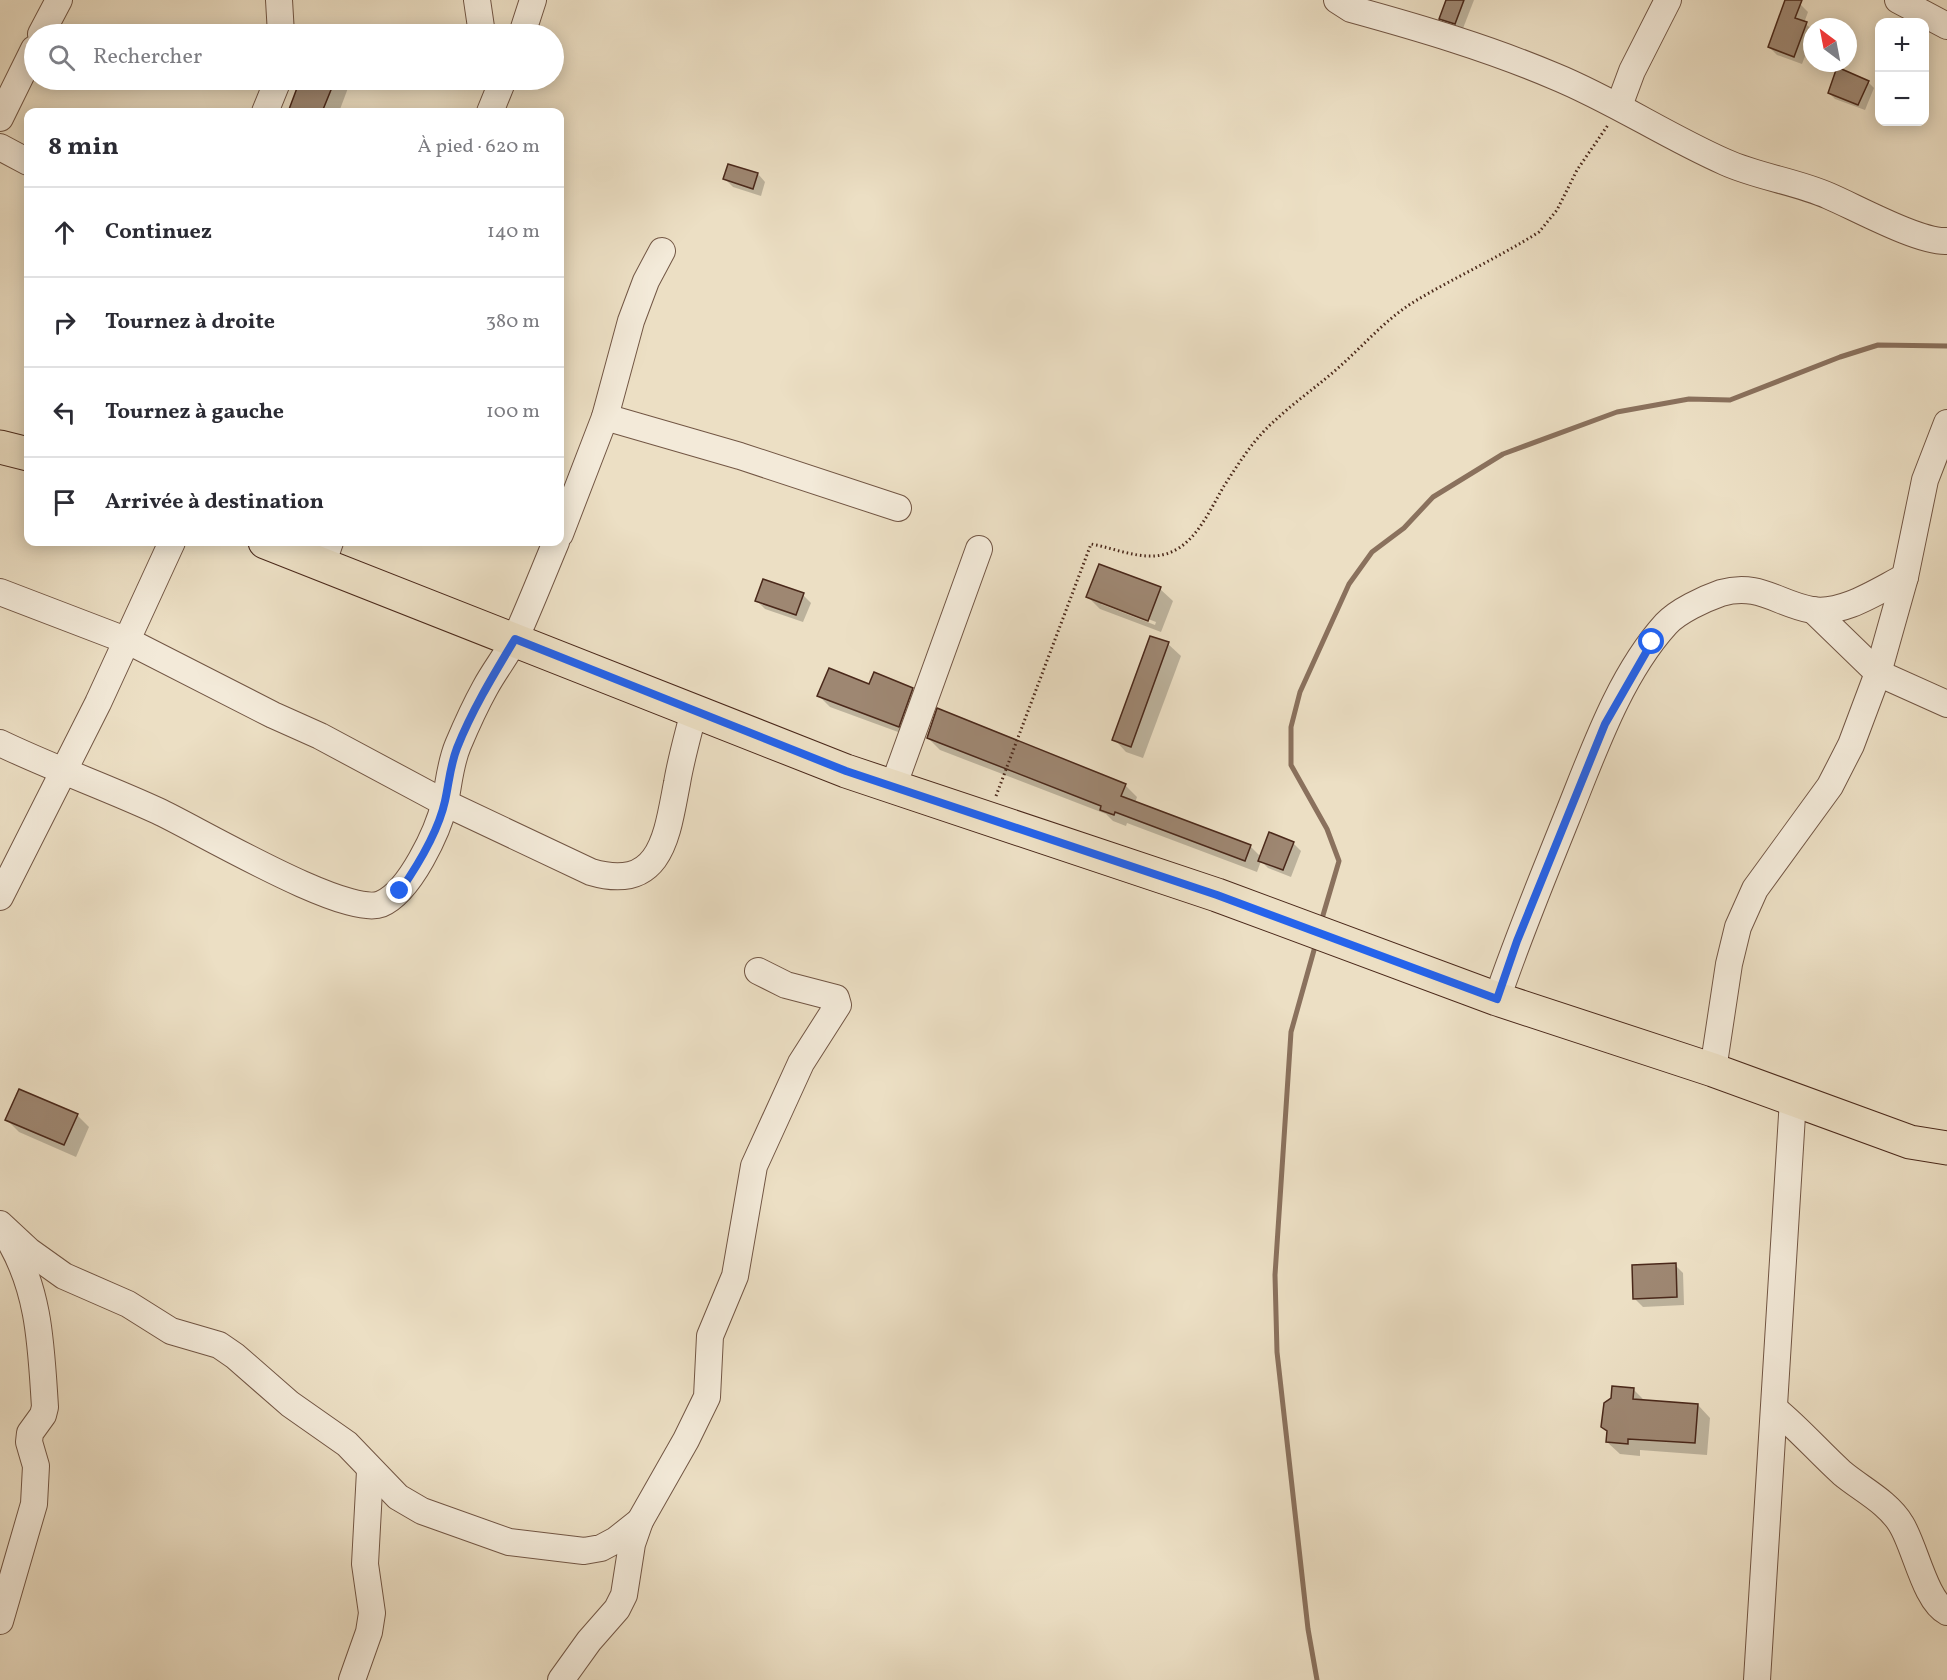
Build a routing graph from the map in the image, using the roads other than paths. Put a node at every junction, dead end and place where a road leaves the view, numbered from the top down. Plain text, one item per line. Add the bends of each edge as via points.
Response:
1 (58, 0) edge
2 (279, 0) edge
3 (477, 0) edge
4 (533, 0) edge
5 (1337, 0) edge
6 (1668, 0) edge
7 (1898, 0) edge
8 (46, 24) edge
9 (280, 24) edge
10 (481, 24) edge
11 (525, 24) edge
12 (1947, 26) edge
13 (24, 69) edge
14 (274, 90) edge
15 (490, 90) edge
16 (499, 90) edge
17 (1619, 106) junction
18 (267, 108) edge
19 (491, 108) edge
20 (491, 108) edge
21 (0, 118) edge
22 (0, 147) edge
23 (24, 160) edge
24 (1946, 243) edge
25 (662, 251) dead end
26 (605, 417) junction
27 (1945, 434) edge
28 (0, 447) edge
29 (24, 453) edge
30 (898, 508) dead end
31 (564, 524) edge
32 (170, 546) edge
33 (287, 546) edge
34 (554, 546) edge
35 (979, 549) dead end
36 (326, 553) edge
37 (1905, 577) junction
38 (0, 592) edge
39 (1813, 610) junction
40 (515, 639) junction
41 (128, 641) junction
42 (1878, 673) junction
43 (1947, 704) edge
44 (694, 711) junction
45 (0, 743) edge
46 (63, 772) junction
47 (893, 787) junction
48 (445, 803) junction
49 (0, 897) edge
50 (758, 971) dead end
51 (1497, 999) junction
52 (1713, 1070) junction
53 (1793, 1099) junction
54 (1947, 1148) edge
55 (0, 1225) edge
56 (1776, 1410) junction
57 (370, 1471) junction
58 (640, 1521) junction
59 (1947, 1612) edge
60 (0, 1621) edge
61 (352, 1680) edge
62 (561, 1680) edge
63 (1757, 1680) edge

1 - 8 street
2 - 9 street
3 - 10 street
4 - 11 street
5 - 17 street via 1351,9 1474,45
6 - 17 street
7 - 12 street
13 - 21 street
14 - 18 street
15 - 19 street
16 - 20 street
17 - 24 street via 1726,162 1830,196 1863,213
22 - 23 street
25 - 26 street via 631,321
26 - 30 street
26 - 31 street
27 - 37 street via 1925,480
28 - 29 main road
32 - 41 street
33 - 36 main road
34 - 40 street
35 - 47 street
36 - 40 main road
37 - 39 street via 1849,604
37 - 42 street
38 - 41 street
39 - 42 street
39 - 51 street via 1765,592 1741,589 1719,594 1683,612 1662,629 1605,724
40 - 44 main road
40 - 48 street via 457,747
41 - 46 street
41 - 48 street
42 - 43 street
42 - 52 street via 1851,745 1830,786 1755,889 1738,927
44 - 47 main road
44 - 48 street via 669,829 663,846 638,871 624,876 591,872
45 - 46 street
46 - 48 street via 160,812 244,857 325,892 371,906 400,891 427,848
46 - 49 street
47 - 51 main road via 1217,895
50 - 58 street via 786,985 836,998 838,1005 801,1063 754,1166 735,1276 710,1336 707,1397
51 - 52 main road
52 - 53 main road
53 - 54 main road via 1910,1142
53 - 56 street
55 - 57 street via 64,1276 137,1309 171,1331 219,1346 235,1356 290,1404 348,1444
55 - 60 street via 32,1292 39,1322 45,1407 30,1433 36,1466 34,1504
56 - 59 street via 1841,1472 1893,1513 1906,1533 1936,1604
56 - 63 street
57 - 58 street via 398,1497 422,1511 509,1542 584,1551 616,1540
57 - 61 street via 365,1552 372,1613
58 - 62 street via 620,1602

